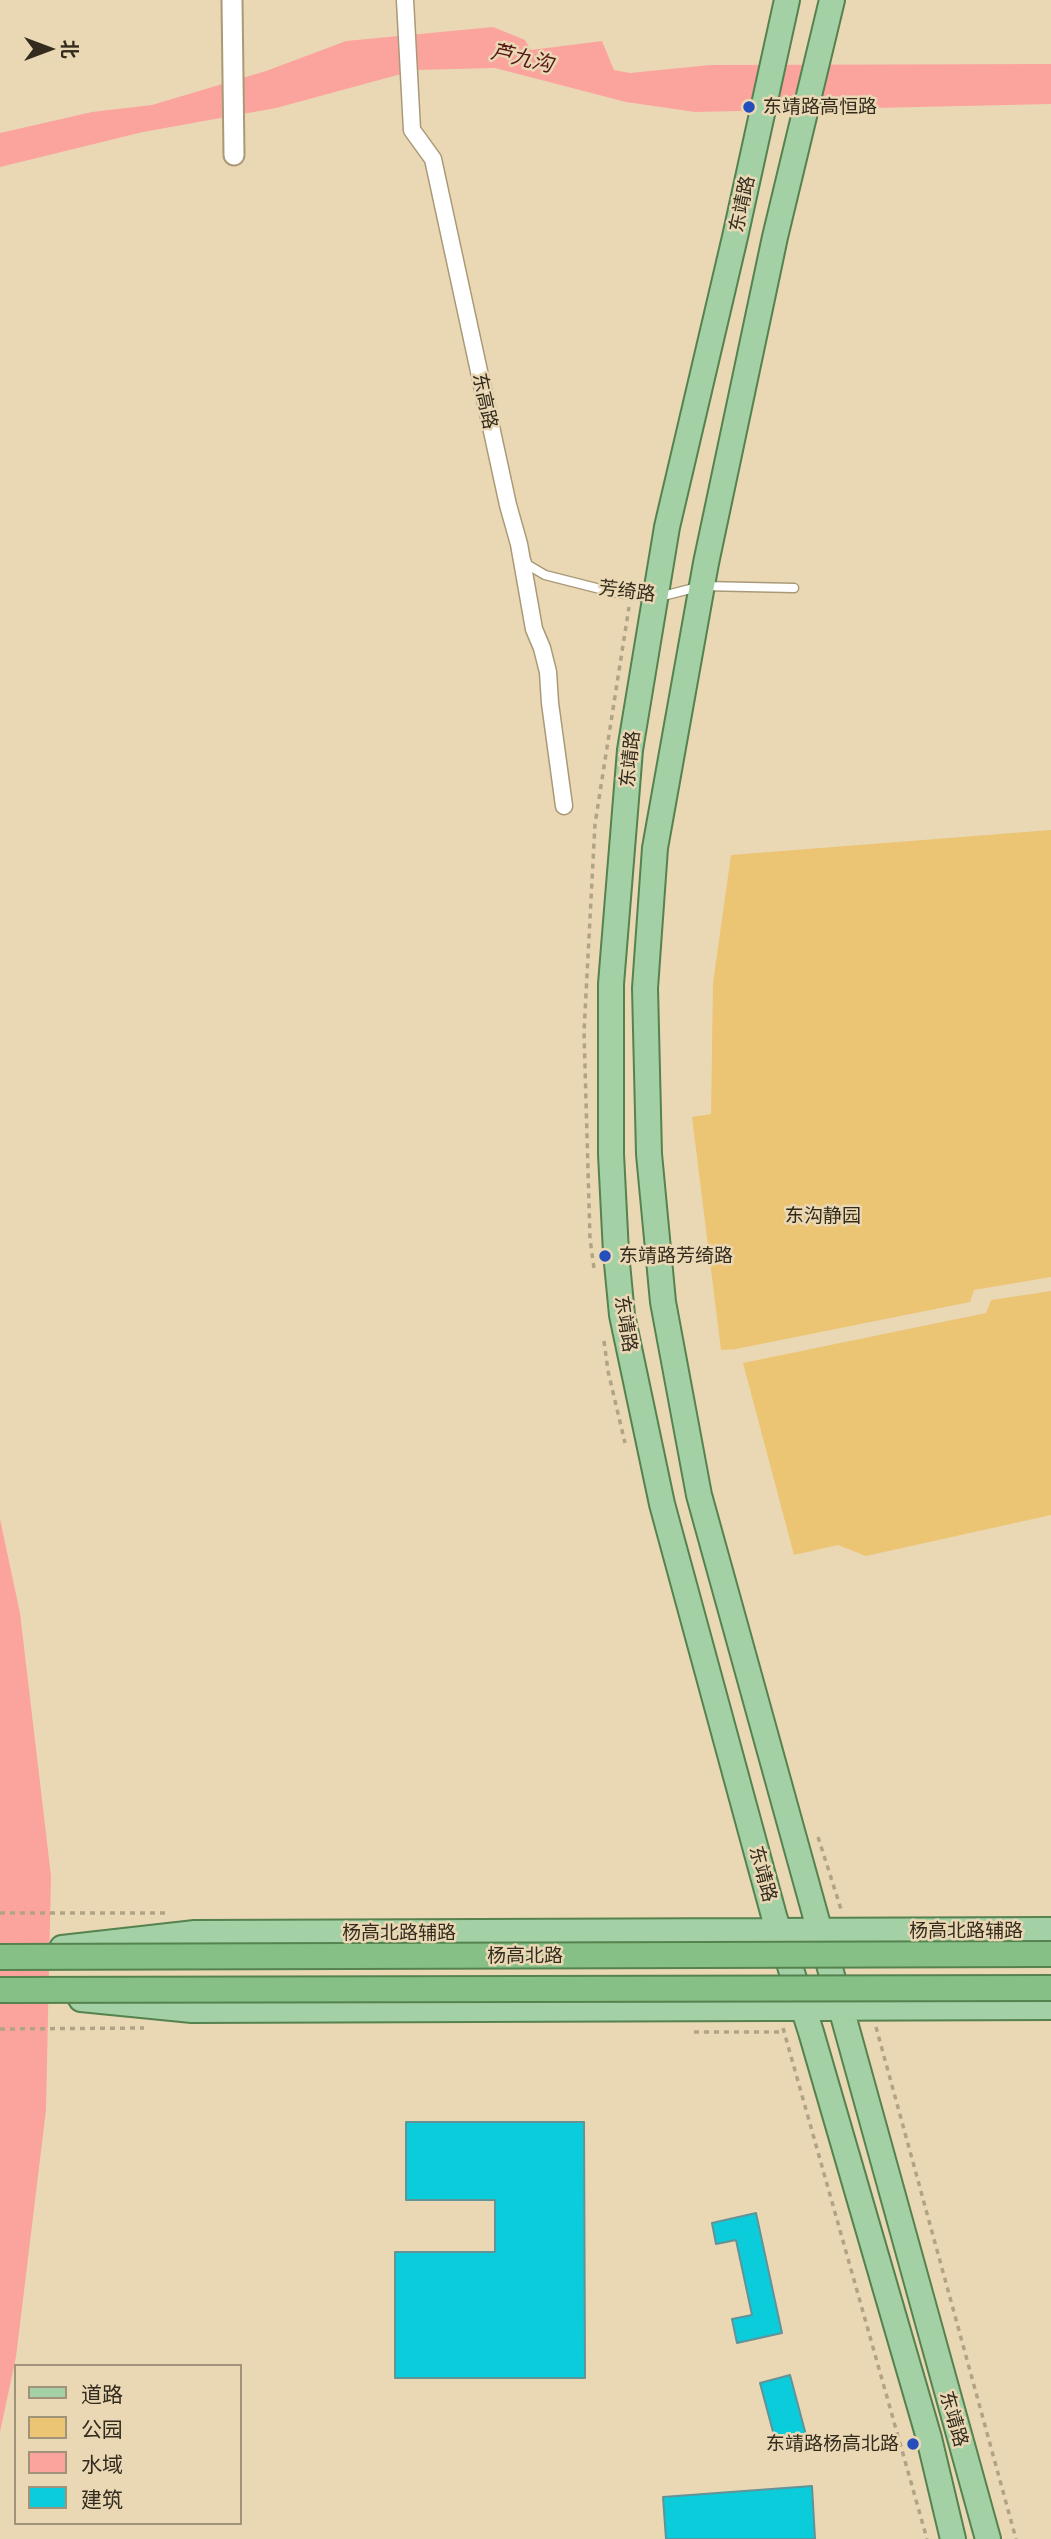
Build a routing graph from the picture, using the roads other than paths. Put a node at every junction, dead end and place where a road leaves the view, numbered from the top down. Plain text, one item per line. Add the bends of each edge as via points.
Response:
1 (232, 0) edge
2 (787, 0) edge
3 (832, 0) edge
4 (405, 6) edge
5 (234, 155) dead end
6 (519, 544) junction
7 (702, 586) junction
8 (794, 588) dead end
9 (643, 597) junction
10 (564, 806) dead end
11 (819, 1924) junction
12 (1051, 1930) edge
13 (779, 1932) junction
14 (1051, 1954) edge
15 (0, 1956) edge
16 (1051, 1988) edge
17 (0, 1990) edge
18 (1051, 2007) edge
19 (790, 2008) junction
20 (840, 2008) junction
21 (953, 2539) edge
22 (988, 2539) edge

1 - 5 street
2 - 9 main road, 东靖路 via 670,511
3 - 7 main road, 东靖路 via 775,237
4 - 6 street, 东高路 via 412,130 433,159
6 - 9 lane, 芳绮路 via 528,565 545,575
6 - 10 street, 东高路 via 534,629 548,672
7 - 8 lane, 芳绮路
7 - 9 lane, 芳绮路
7 - 11 main road, 东靖路 via 655,848 645,988 649,1153 663,1303 699,1495
9 - 13 main road, 东靖路 via 611,984 611,1154 622,1315 662,1504
11 - 12 main road, 杨高北路辅路 via 847,1931
11 - 13 main road, 杨高北路辅路
11 - 20 main road, 东靖路
13 - 15 main road, 杨高北路辅路, bridge via 195,1933
13 - 19 main road, 东靖路
14 - 15 highway, 杨高北路, bridge
16 - 17 highway, 杨高北路, bridge
17 - 19 main road, bridge via 192,2010
18 - 20 main road
19 - 20 main road
19 - 21 main road, 东靖路 via 811,2032 929,2438
20 - 22 main road, 东靖路

